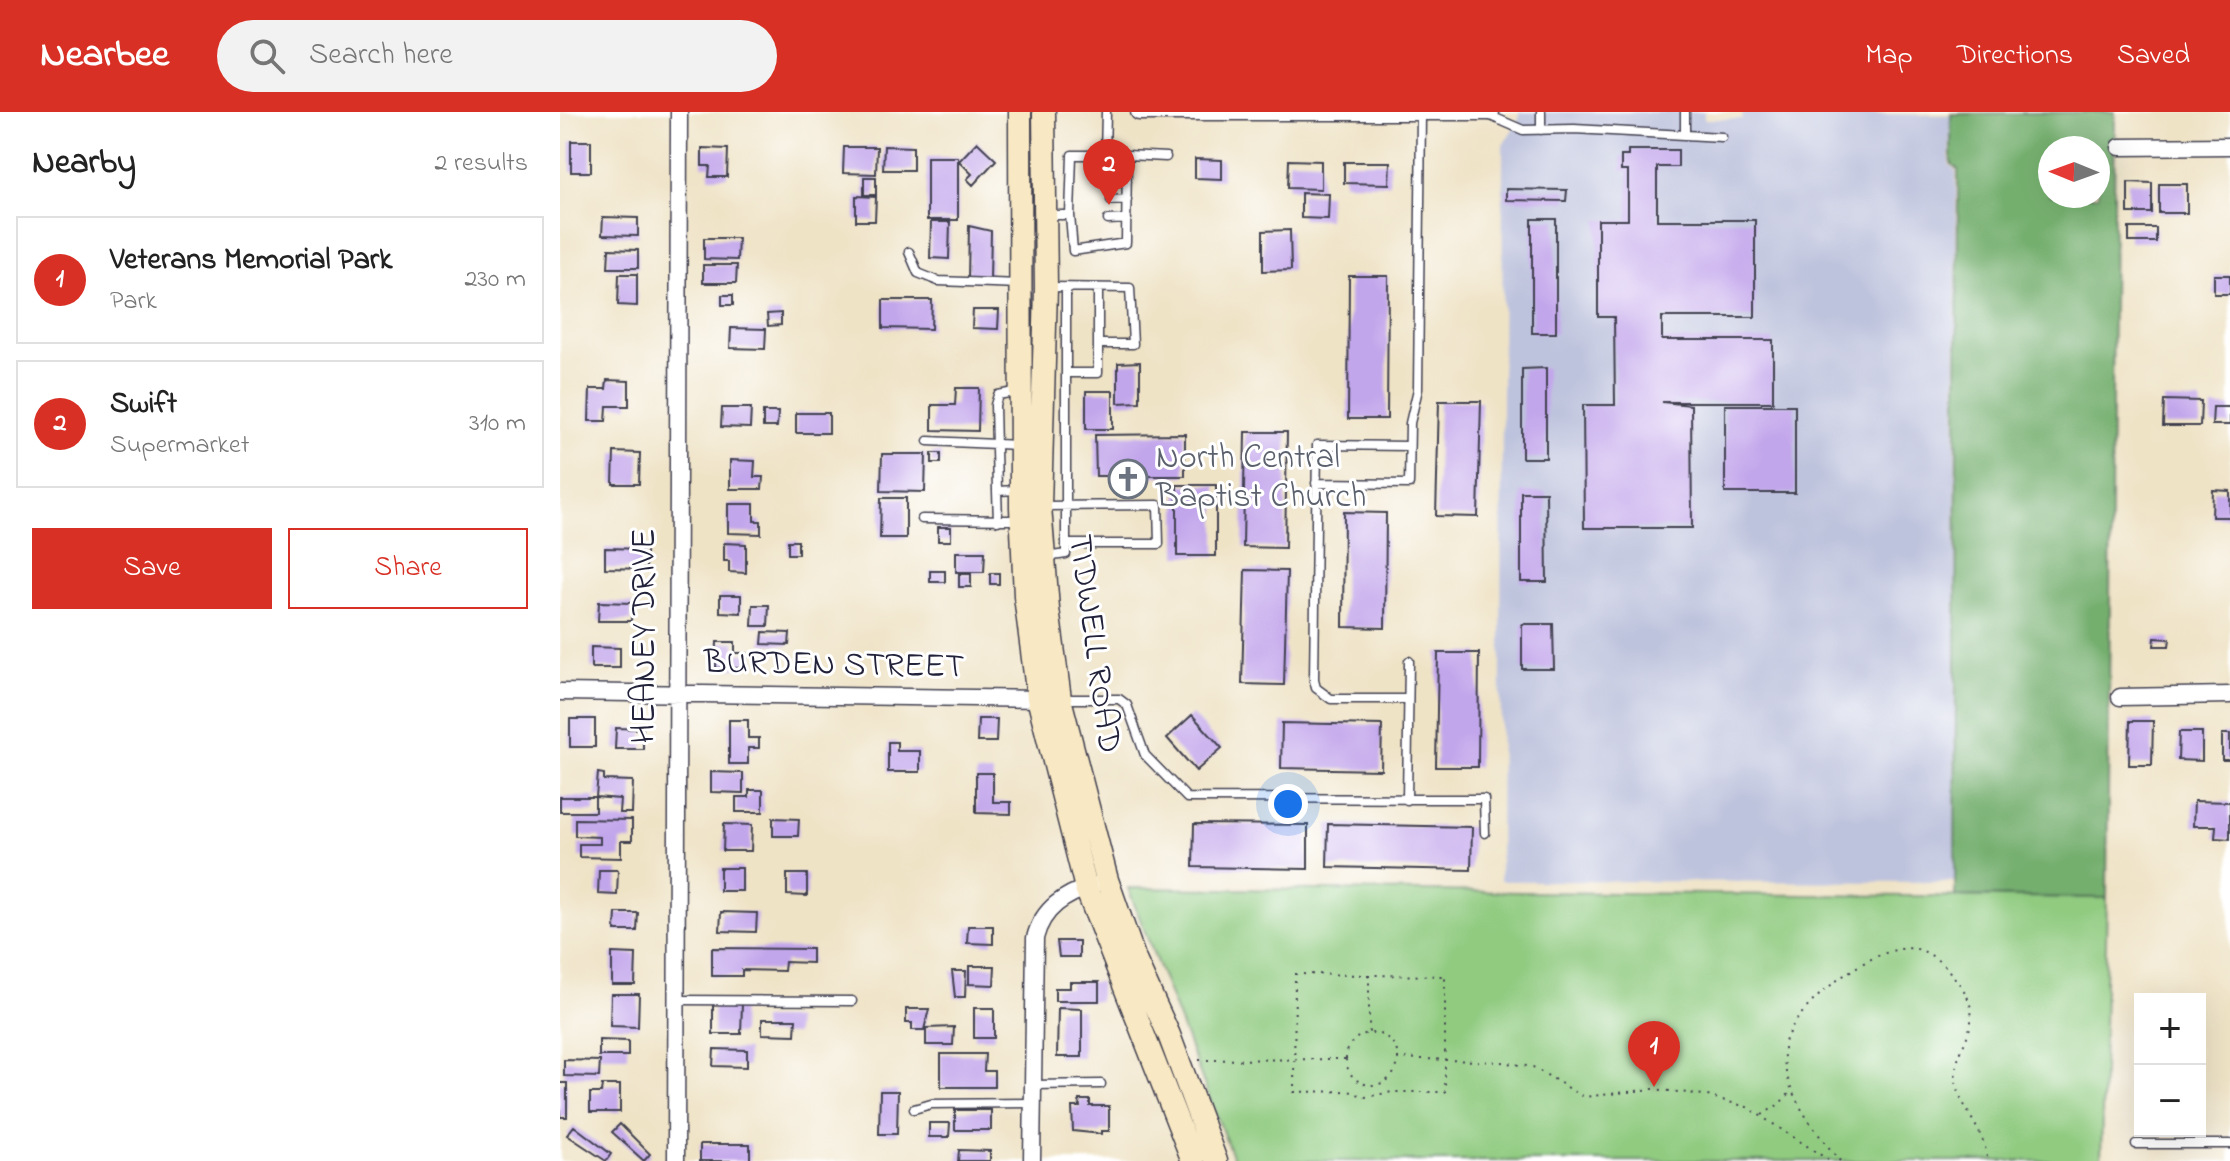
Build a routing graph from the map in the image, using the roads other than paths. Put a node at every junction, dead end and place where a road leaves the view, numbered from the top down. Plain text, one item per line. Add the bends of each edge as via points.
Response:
1 (679, 112) edge
2 (1020, 112) edge
3 (1044, 112) edge
4 (1106, 112) edge
5 (1139, 112) edge
6 (1541, 112) edge
7 (1685, 112) edge
8 (1306, 113) edge
9 (1488, 113) edge
10 (1421, 114) junction
11 (1541, 130) junction
12 (1685, 135) junction
13 (1722, 137) dead end
14 (2230, 146) edge
15 (2120, 147) dead end
16 (1105, 155) junction
17 (1127, 155) junction
18 (1166, 157) dead end
19 (1127, 181) junction
20 (1081, 182) dead end
21 (1110, 182) dead end
22 (1071, 183) junction
23 (1127, 199) junction
24 (1070, 200) junction
25 (1081, 200) dead end
26 (1111, 200) dead end
27 (1045, 215) junction
28 (1070, 219) junction
29 (1127, 219) junction
30 (1108, 220) dead end
31 (1082, 222) dead end
32 (909, 252) dead end
33 (1021, 284) junction
34 (1056, 288) junction
35 (1098, 288) junction
36 (1098, 344) junction
37 (1066, 373) junction
38 (1021, 391) junction
39 (1043, 405) junction
40 (1066, 406) junction
41 (928, 441) dead end
42 (996, 445) junction
43 (1021, 445) junction
44 (1409, 446) junction
45 (1316, 483) junction
46 (997, 491) junction
47 (1066, 504) junction
48 (1026, 506) junction
49 (922, 519) dead end
50 (998, 521) junction
51 (1066, 544) junction
52 (1044, 557) junction
53 (1409, 661) dead end
54 (560, 692) edge
55 (675, 693) junction
56 (2230, 695) edge
57 (2120, 697) dead end
58 (1049, 699) junction
59 (1408, 699) junction
60 (1407, 800) junction
61 (1485, 833) dead end
62 (1097, 884) junction
63 (676, 1000) junction
64 (852, 1001) dead end
65 (1148, 1040) junction
66 (1101, 1084) dead end
67 (1032, 1085) junction
68 (1032, 1103) junction
69 (914, 1109) dead end
70 (2136, 1144) dead end
71 (2230, 1144) edge
72 (1216, 1158) edge
73 (676, 1161) edge
74 (1032, 1161) edge
75 (1178, 1161) edge
76 (1193, 1161) edge

1 - 55 street, HEANEY DRIVE
2 - 33 main road, TIDWELL ROAD
3 - 27 main road, TIDWELL ROAD
4 - 16 lane
5 - 8 street
6 - 11 lane
7 - 12 lane
8 - 10 street
9 - 10 street
9 - 11 lane via 1523,130
10 - 44 lane via 1418,389
11 - 12 lane
12 - 13 lane
14 - 15 street
16 - 17 lane
16 - 22 lane via 1072,155
17 - 18 lane
17 - 19 lane
19 - 21 lane
19 - 23 lane
20 - 22 lane
22 - 24 lane
23 - 26 lane
23 - 29 lane
24 - 25 lane
24 - 28 lane
27 - 28 lane
27 - 34 main road, TIDWELL ROAD
28 - 29 lane via 1073,251 1126,243
28 - 31 lane
29 - 30 lane
32 - 33 lane via 918,273 938,281
33 - 34 main road
33 - 38 main road, TIDWELL ROAD
34 - 35 lane
34 - 37 lane
34 - 39 main road, TIDWELL ROAD
35 - 36 lane
35 - 36 lane via 1130,288 1133,344
36 - 37 lane via 1098,373
37 - 40 lane
38 - 42 lane via 998,395
38 - 43 main road, TIDWELL ROAD
39 - 40 lane
39 - 48 main road, TIDWELL ROAD
40 - 47 lane
41 - 42 lane
42 - 43 lane
42 - 46 lane
43 - 48 main road, TIDWELL ROAD
44 - 45 lane via 1317,445
44 - 45 lane via 1409,484
45 - 59 lane via 1316,688 1331,699
46 - 48 lane
46 - 50 lane
47 - 48 lane
47 - 51 lane
47 - 51 lane via 1158,505 1159,544
48 - 50 lane
48 - 52 main road, TIDWELL ROAD
48 - 58 main road, TIDWELL ROAD via 1025,596
49 - 50 lane
51 - 52 lane via 1066,554
52 - 58 main road, TIDWELL ROAD
53 - 59 lane
54 - 55 street, BURDEN STREET
55 - 58 street, BURDEN STREET
55 - 63 street, HEANEY DRIVE
56 - 57 street
58 - 60 lane via 1119,699 1127,705 1145,755 1187,798
58 - 62 main road, TIDWELL ROAD
59 - 60 lane
60 - 61 lane via 1484,799
62 - 65 main road, TIDWELL ROAD
62 - 67 street via 1056,903 1037,929
62 - 72 main road, TIDWELL ROAD via 1169,1035
63 - 64 lane
63 - 73 street, HEANEY DRIVE
65 - 75 main road
65 - 76 main road, TIDWELL ROAD
66 - 67 lane
67 - 68 street
68 - 69 lane via 931,1104
68 - 74 street
70 - 71 lane

